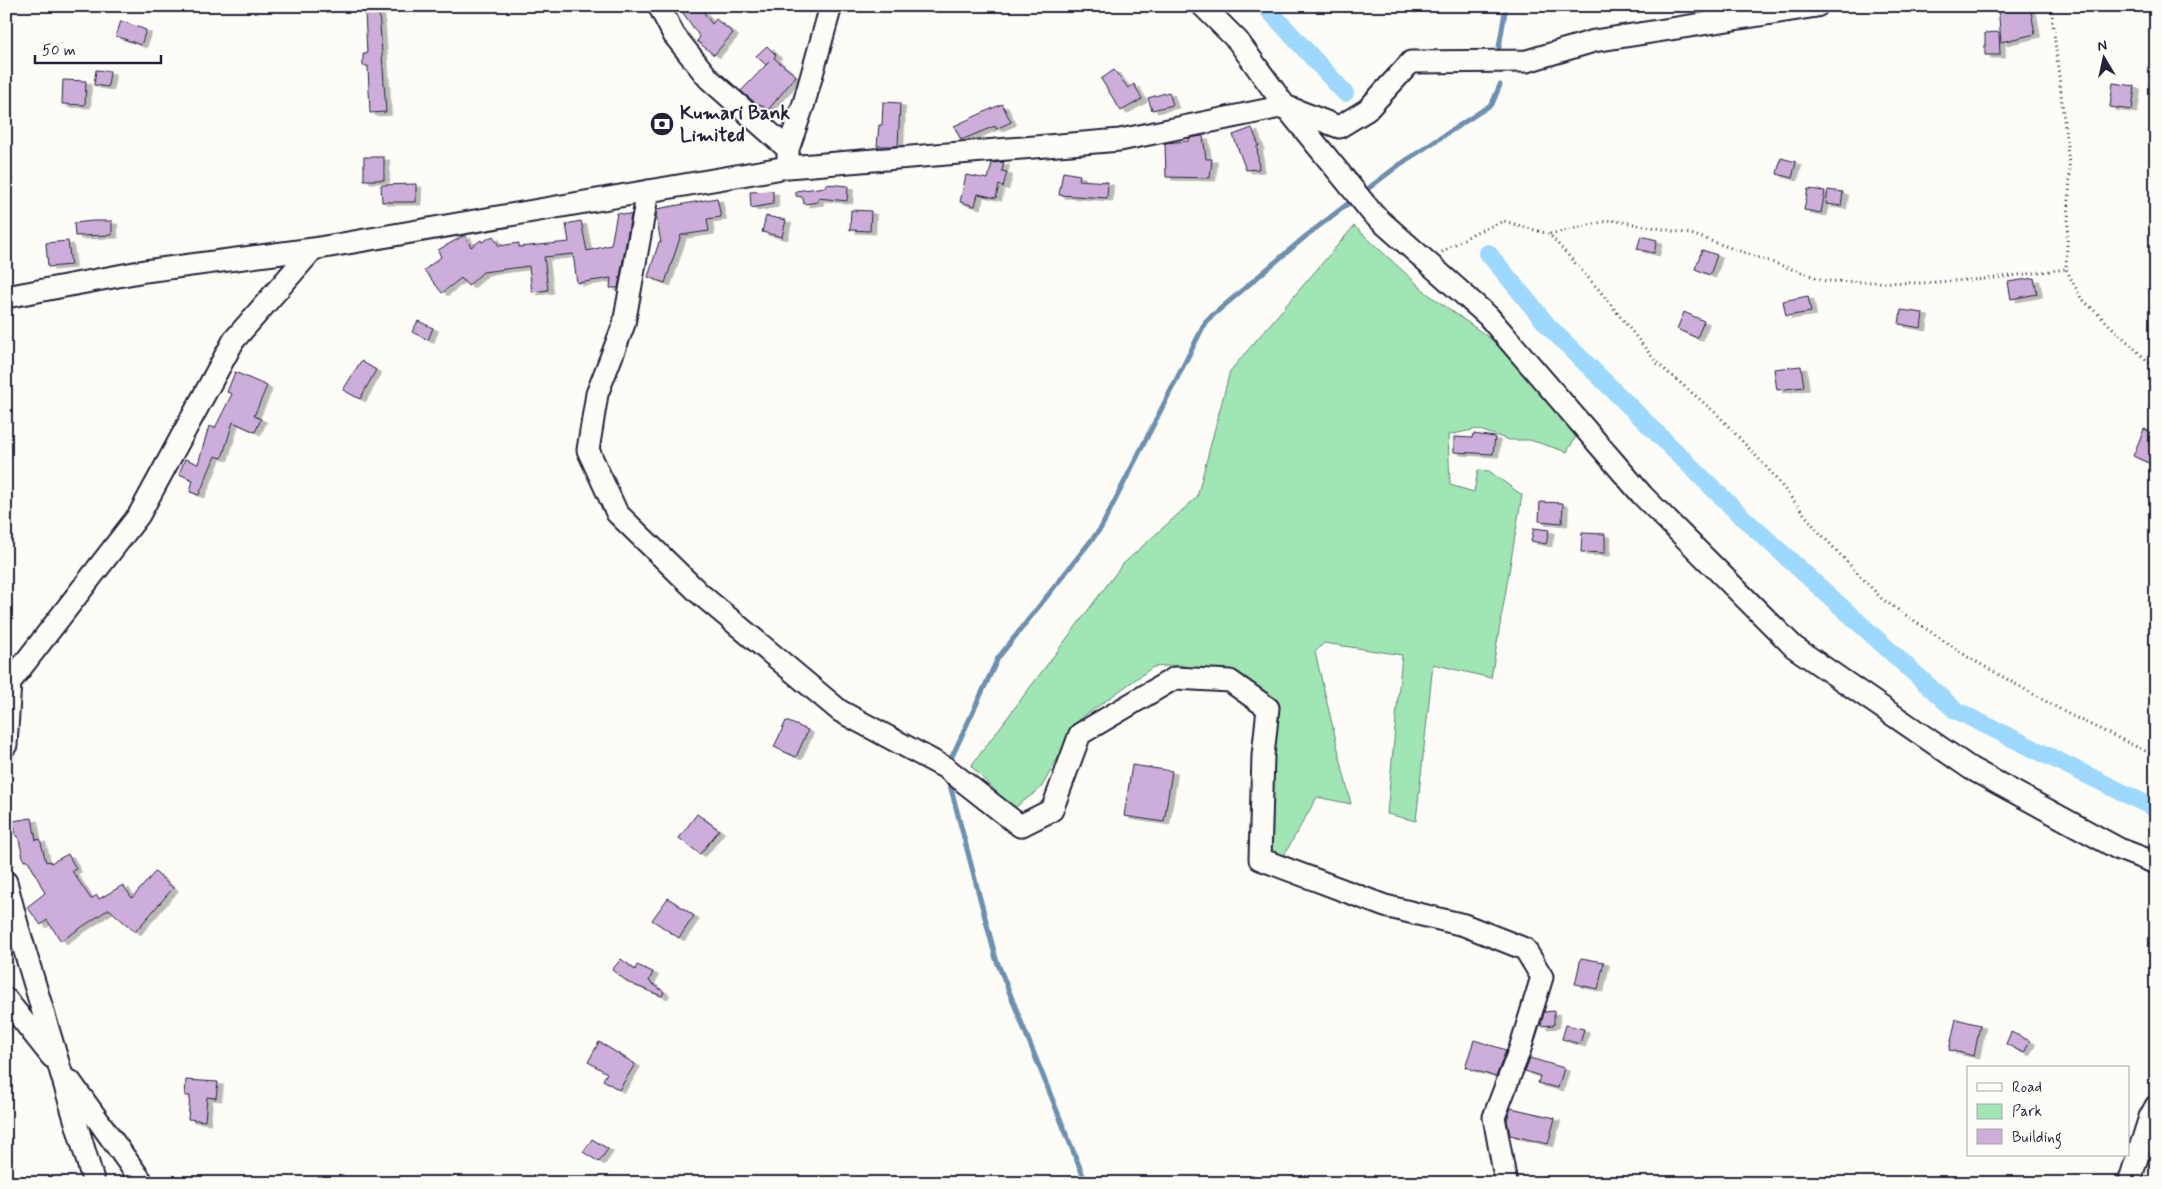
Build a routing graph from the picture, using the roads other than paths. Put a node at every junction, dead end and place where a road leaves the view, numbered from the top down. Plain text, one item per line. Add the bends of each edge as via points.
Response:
1 (659, 6) edge
2 (830, 6) edge
3 (1203, 6) edge
4 (1817, 6) edge
5 (1285, 106) junction
6 (788, 158) junction
7 (648, 191) junction
8 (313, 249) junction
9 (6, 297) edge
10 (6, 745) edge
11 (2156, 863) edge
12 (6, 882) edge
13 (6, 999) edge
14 (60, 1066) junction
15 (2156, 1106) edge
16 (94, 1183) edge
17 (143, 1183) edge
18 (1506, 1183) edge
19 (2129, 1183) edge

1 - 6 street via 674,35 709,80
2 - 6 street
3 - 5 street via 1238,41
4 - 5 street via 1594,41 1527,61 1411,62 1367,110 1339,127
5 - 6 street via 1120,140
5 - 11 street via 1373,214 1488,316 1643,496 1794,647 1970,768 2119,850
6 - 7 street
7 - 8 street
7 - 18 street via 624,324 597,394 588,450 617,513 699,593 840,711 946,768 1020,826 1052,810 1080,734 1175,678 1230,682 1268,708 1260,859 1385,906 1464,925 1525,949 1542,977 1494,1118
8 - 9 street via 145,270
8 - 10 street via 234,340 139,515 10,682
12 - 14 street
13 - 14 street
14 - 16 street
14 - 17 street
15 - 19 street

